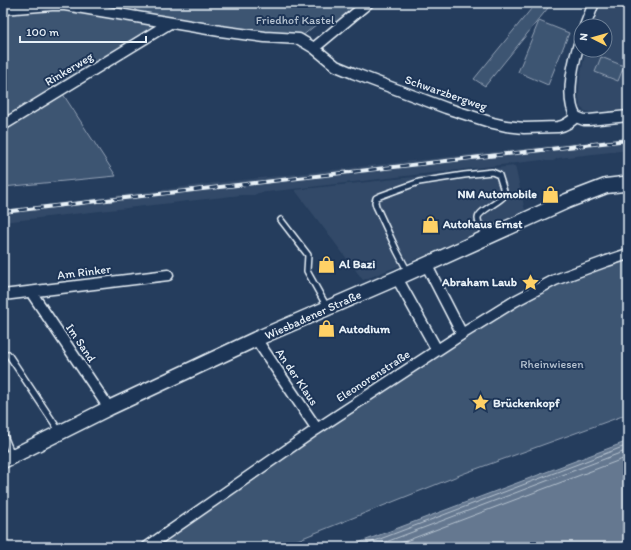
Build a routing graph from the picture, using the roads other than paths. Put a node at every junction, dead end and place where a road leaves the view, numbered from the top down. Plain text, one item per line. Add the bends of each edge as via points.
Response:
1 (368, 3) edge
2 (594, 3) edge
3 (3, 9) edge
4 (588, 18) edge
5 (170, 23) junction
6 (314, 48) junction
7 (576, 58) edge
8 (628, 116) edge
9 (576, 117) junction
10 (3, 125) edge
11 (628, 185) edge
12 (281, 220) dead end
13 (487, 237) junction
14 (628, 254) edge
15 (426, 264) junction
16 (168, 275) dead end
17 (403, 275) junction
18 (31, 292) junction
19 (3, 295) edge
20 (328, 308) junction
21 (462, 334) junction
22 (256, 339) junction
23 (437, 350) junction
24 (8, 354) dead end
25 (109, 408) junction
26 (317, 429) junction
27 (60, 432) junction
28 (3, 433) edge
29 (8, 458) edge
30 (147, 547) edge

1 - 6 street
2 - 4 street
3 - 5 street, Schwarzbergweg via 65,5
5 - 6 street, Schwarzbergweg via 220,32 299,39
5 - 10 street, Rinkerweg
6 - 9 street, Schwarzbergweg via 336,66 350,72 493,123 524,128 558,127
7 - 9 street via 571,106
8 - 9 street via 589,120
11 - 13 main road, Wiesbadener Straße via 606,186 595,190
12 - 20 lane via 308,255 307,271
13 - 15 main road, Wiesbadener Straße
13 - 17 lane via 478,216 503,197 500,175 495,172 419,182 380,196 376,198 376,206 397,251
14 - 21 street, Eleonorenstraße via 555,280
15 - 17 main road, Wiesbadener Straße
15 - 21 street
16 - 18 street, Am Rinker
17 - 20 main road, Wiesbadener Straße
17 - 23 street
18 - 19 street, Am Rinker
18 - 25 street, Im Sand
20 - 22 main road, Wiesbadener Straße
21 - 23 street, Eleonorenstraße
22 - 25 main road, Wiesbadener Straße
22 - 26 street, An der Klaus
23 - 26 street, Eleonorenstraße
24 - 27 lane
25 - 27 main road, Wiesbadener Straße
26 - 30 street, Eleonorenstraße
27 - 29 main road, Wiesbadener Straße
28 - 29 lane

